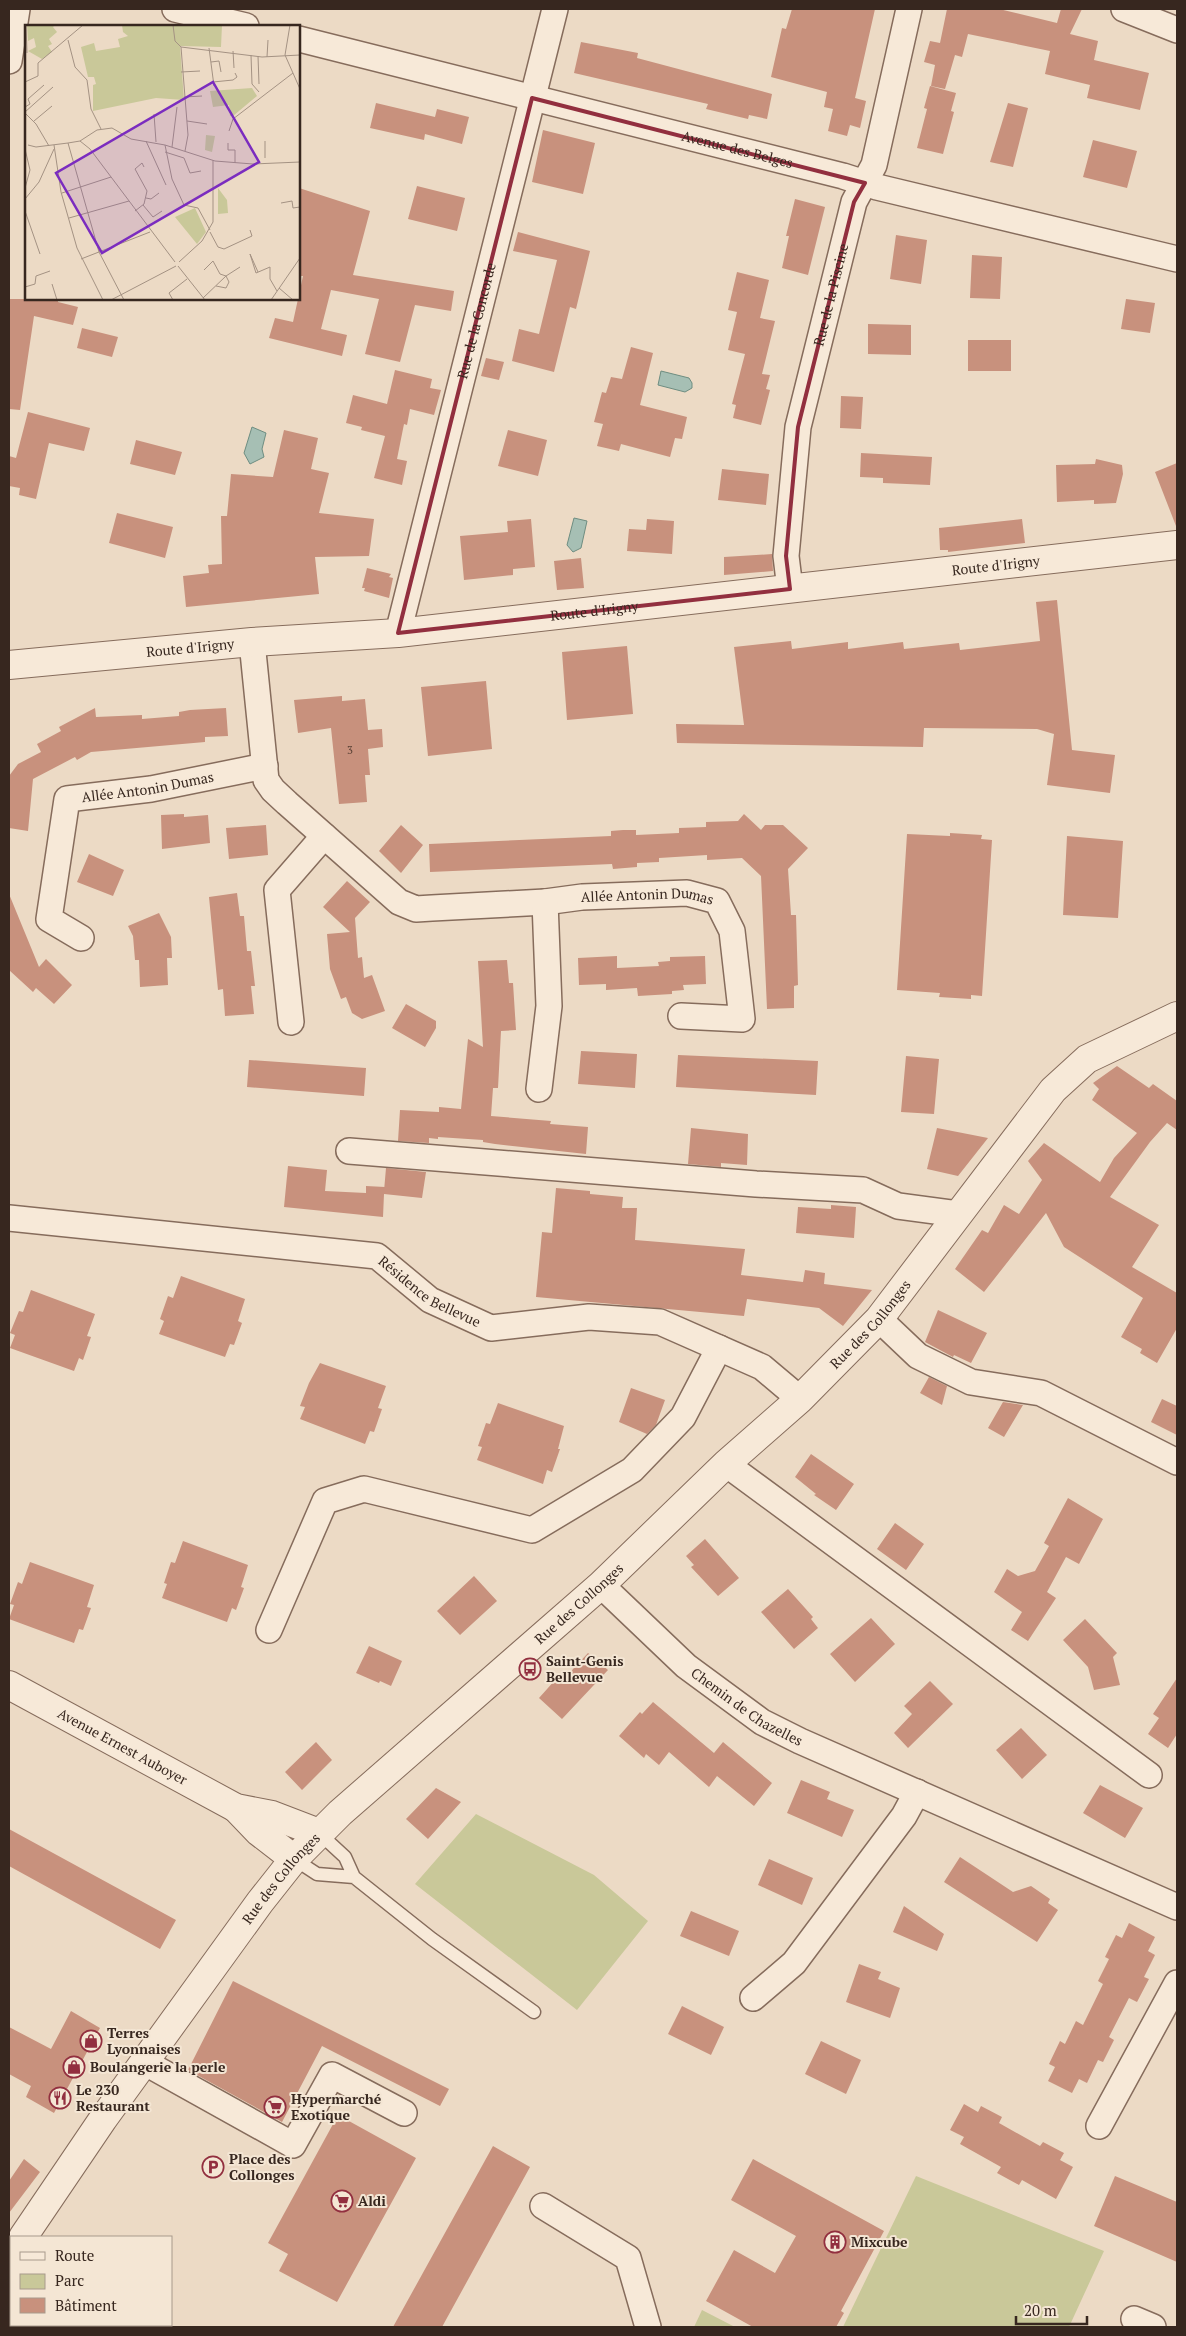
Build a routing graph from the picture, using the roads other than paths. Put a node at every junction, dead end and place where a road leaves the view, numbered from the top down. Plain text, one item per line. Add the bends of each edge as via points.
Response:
1 (17, 9) edge
2 (175, 9) edge
3 (554, 9) edge
4 (909, 9) edge
5 (1124, 9) edge
6 (242, 25) edge
7 (1177, 30) edge
8 (300, 39) edge
9 (9, 61) edge
10 (532, 98) junction
11 (864, 183) junction
12 (1177, 260) edge
13 (1177, 545) edge
14 (790, 590) junction
15 (398, 632) junction
16 (252, 642) junction
17 (9, 665) edge
18 (265, 766) junction
19 (324, 836) junction
20 (545, 902) junction
21 (80, 938) dead end
22 (681, 1016) dead end
23 (1177, 1016) edge
24 (291, 1022) dead end
25 (538, 1090) dead end
26 (349, 1151) dead end
27 (958, 1214) junction
28 (9, 1218) edge
29 (879, 1319) junction
30 (719, 1348) junction
31 (800, 1399) junction
32 (1177, 1462) edge
33 (726, 1464) junction
34 (601, 1585) junction
35 (269, 1630) dead end
36 (9, 1685) edge
37 (1149, 1776) dead end
38 (917, 1792) junction
39 (236, 1808) junction
40 (318, 1833) junction
41 (294, 1859) junction
42 (354, 1877) junction
43 (1177, 1907) edge
44 (1177, 1983) edge
45 (753, 1998) dead end
46 (534, 2012) dead end
47 (144, 2062) junction
48 (404, 2113) dead end
49 (1099, 2126) dead end
50 (543, 2206) dead end
51 (24, 2236) edge
52 (648, 2327) edge

1 - 9 street
2 - 6 street
3 - 10 street, Rue de la Concorde
4 - 11 street, Rue de la Piscine via 874,165
5 - 7 street
8 - 10 street, Avenue des Belges
10 - 11 street, Avenue des Belges
10 - 15 street, Rue de la Concorde
11 - 12 street, Avenue des Belges
11 - 14 street, Rue de la Piscine via 854,202 798,427 786,556
13 - 14 street, Route d'Irigny
14 - 15 street, Route d'Irigny
15 - 16 street, Route d'Irigny
16 - 17 street, Route d'Irigny
16 - 18 street, Allée Antonin Dumas
18 - 19 street, Allée Antonin Dumas via 266,780 273,790
18 - 21 street, Allée Antonin Dumas via 150,789 68,799 49,919
19 - 20 street, Allée Antonin Dumas via 399,902 416,909
19 - 24 street via 277,890
20 - 22 street, Allée Antonin Dumas via 582,897 687,893 717,901 732,931 742,1019
20 - 25 street via 549,1006
23 - 27 street, Rue des Collonges via 1087,1059 1053,1090
26 - 27 street via 863,1190 898,1206
27 - 29 street, Rue des Collonges
28 - 30 street, Résidence Bellevue via 377,1256 430,1300 491,1328 589,1317 660,1322
29 - 31 street, Rue des Collonges
29 - 32 street via 918,1356 971,1382 1041,1393
30 - 31 street, Résidence Bellevue via 762,1367
30 - 35 street via 683,1417 632,1470 532,1530 364,1489 324,1501
31 - 33 street, Rue des Collonges
33 - 34 street, Rue des Collonges
33 - 37 street
34 - 38 street, Chemin de Chazelles via 686,1666 762,1722 800,1742
34 - 40 street, Rue des Collonges
36 - 39 street, Avenue Ernest Auboyer
38 - 43 street, Chemin de Chazelles
38 - 45 street via 904,1816 794,1963
39 - 40 street, Avenue Ernest Auboyer via 272,1815
39 - 41 street, Avenue Ernest Auboyer via 258,1832
40 - 41 street, Rue des Collonges
40 - 42 lane via 345,1857
41 - 42 lane via 316,1874
41 - 47 street, Rue des Collonges
42 - 46 lane
44 - 49 street
47 - 48 street via 293,2145 332,2075
47 - 51 street, Rue des Collonges
50 - 52 street via 628,2258

